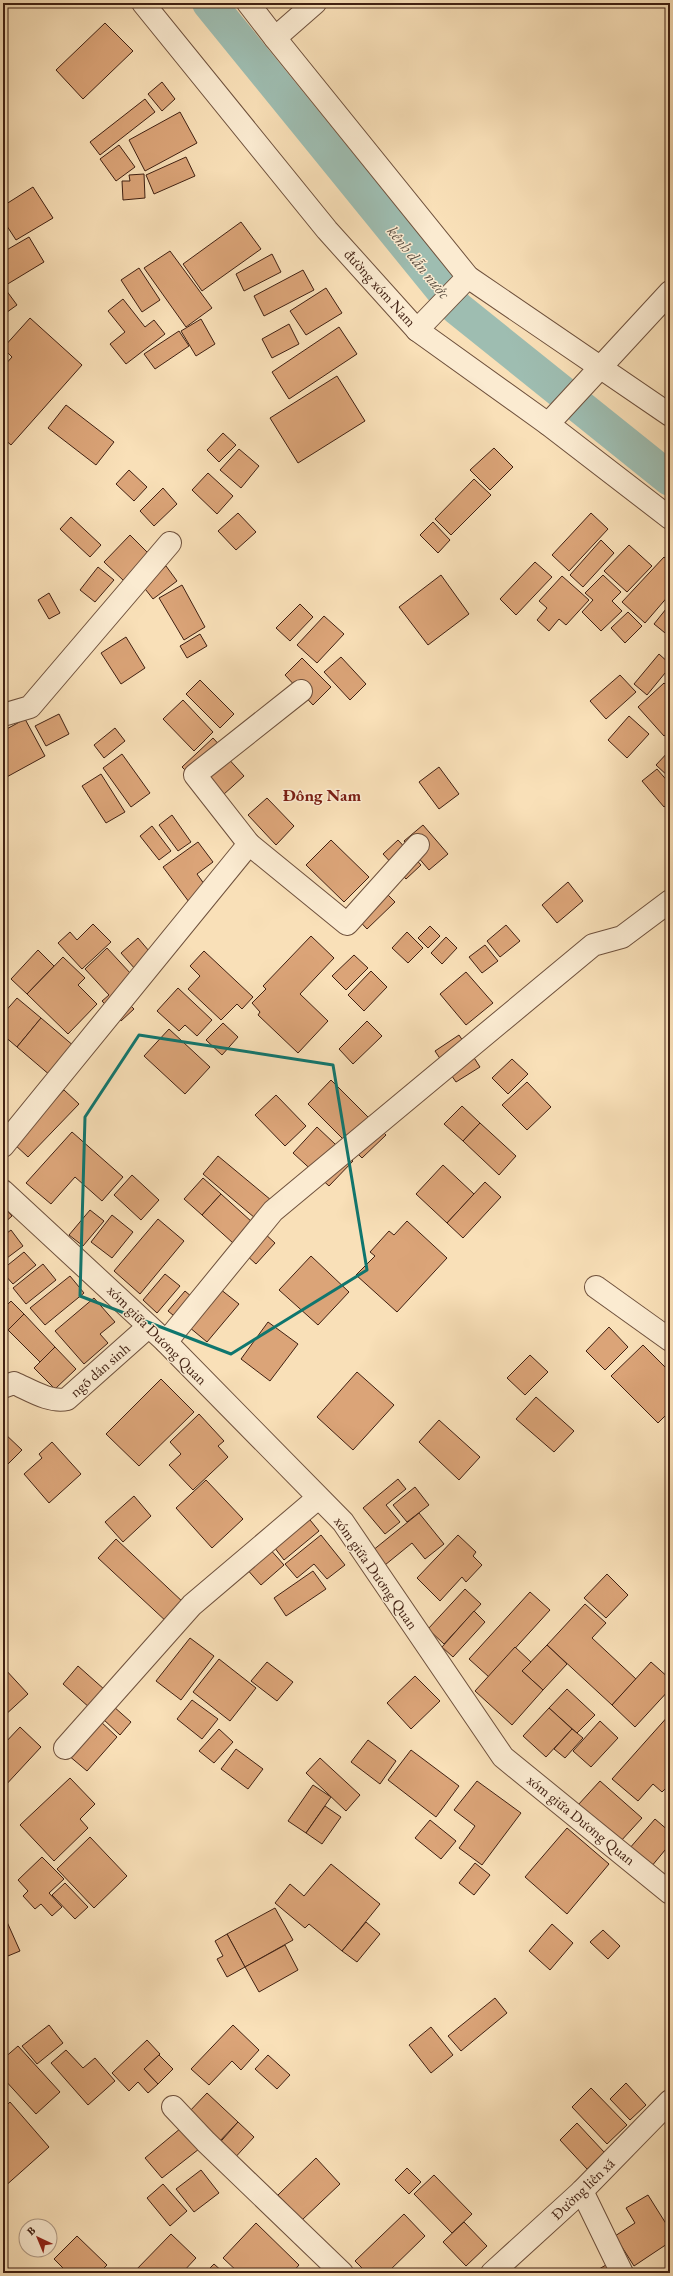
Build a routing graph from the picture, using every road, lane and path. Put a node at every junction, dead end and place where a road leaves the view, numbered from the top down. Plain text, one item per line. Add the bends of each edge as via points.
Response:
1 (143, 3) edge
2 (248, 3) edge
3 (315, 3) edge
4 (274, 38) junction
5 (463, 283) junction
6 (670, 292) edge
7 (423, 324) junction
8 (600, 368) junction
9 (670, 415) edge
10 (551, 421) junction
11 (670, 518) edge
12 (170, 543) dead end
13 (301, 691) dead end
14 (3, 715) edge
15 (249, 844) junction
16 (418, 845) dead end
17 (670, 901) edge
18 (3, 1146) edge
19 (3, 1191) edge
20 (596, 1287) dead end
21 (148, 1327) junction
22 (670, 1340) edge
23 (166, 1342) junction
24 (3, 1387) edge
25 (318, 1498) junction
26 (65, 1748) dead end
27 (670, 1893) edge
28 (670, 2101) edge
29 (173, 2107) dead end
30 (582, 2191) junction
31 (342, 2273) edge
32 (492, 2273) edge
33 (622, 2273) edge

1 - 7 lane, đường xóm Nam via 328,230
2 - 4 lane
3 - 4 lane
4 - 5 lane
5 - 7 lane
5 - 8 lane
6 - 8 lane
7 - 10 lane, đường xóm Nam
8 - 9 lane
8 - 10 lane
10 - 11 lane, đường xóm Nam
12 - 14 lane via 30,707
13 - 15 lane via 195,775
15 - 16 lane via 347,924
15 - 18 lane
17 - 23 lane via 622,937 593,945 272,1211
19 - 21 lane, xóm giữa Dương Quan via 112,1290
20 - 22 lane
21 - 23 lane, xóm giữa Dương Quan
21 - 24 lane, ngõ dân sinh via 67,1399 52,1399 14,1383
23 - 25 lane, xóm giữa Dương Quan
25 - 26 lane via 192,1605
25 - 27 lane, xóm giữa Dương Quan via 343,1522 503,1757
28 - 30 lane, Đường liên xã
29 - 31 lane
30 - 32 lane, Đường liên xã
30 - 33 lane

